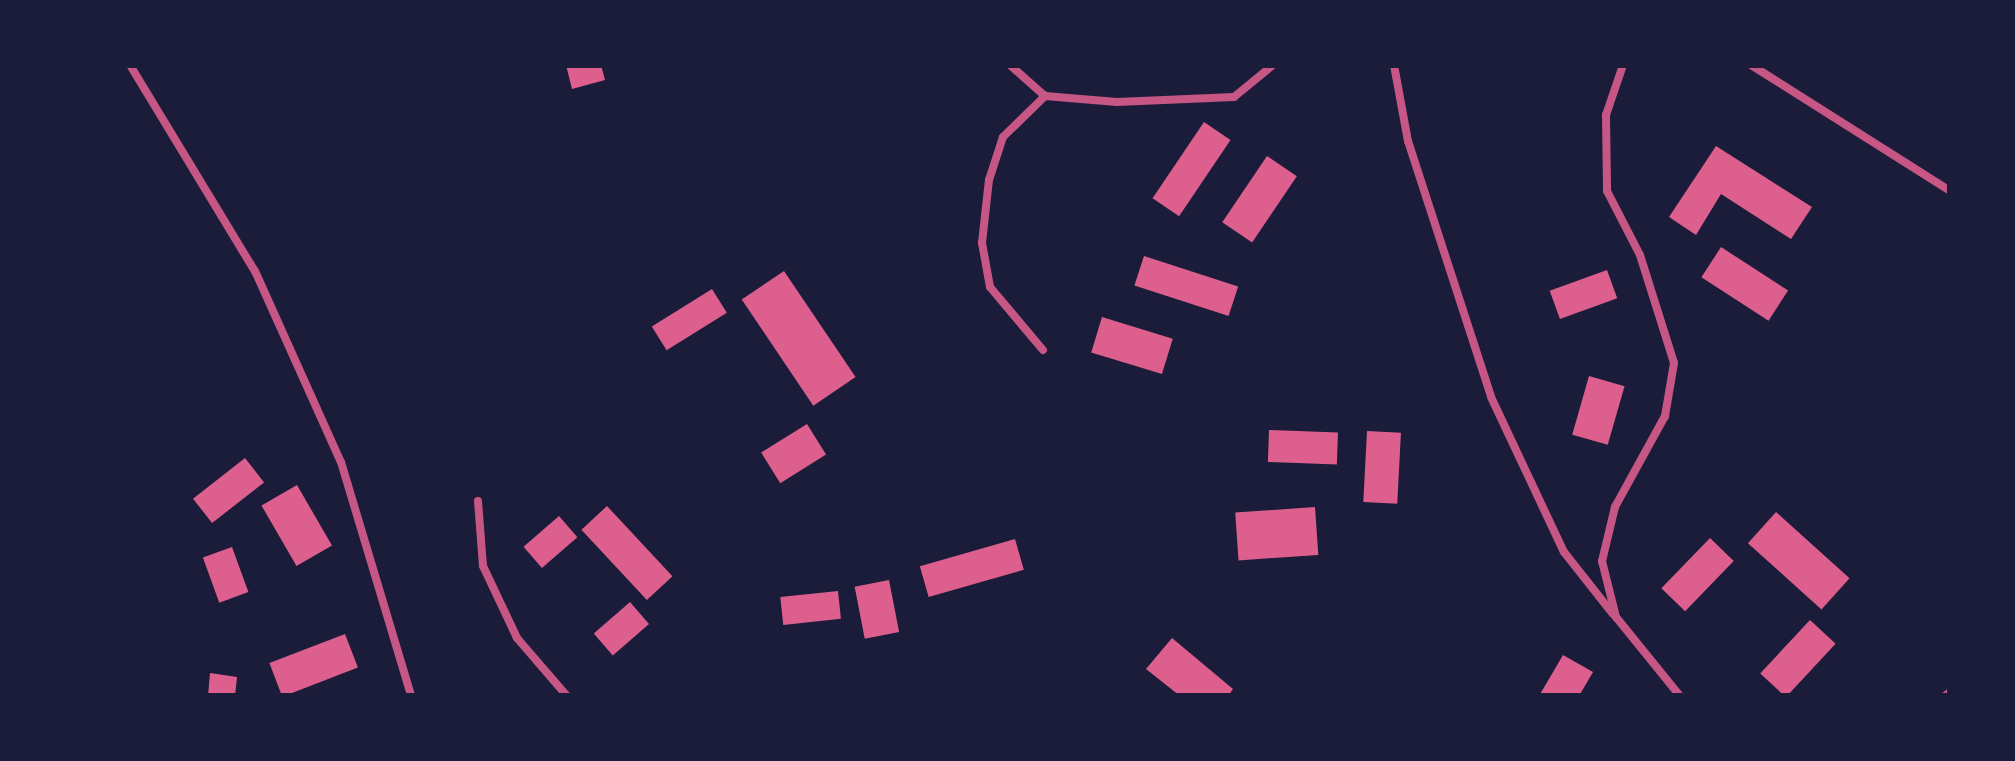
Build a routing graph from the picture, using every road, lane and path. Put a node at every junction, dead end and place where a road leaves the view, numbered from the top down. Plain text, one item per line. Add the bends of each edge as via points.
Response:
1 (130, 65) edge
2 (1010, 65) edge
3 (1273, 65) edge
4 (1394, 65) edge
5 (1623, 65) edge
6 (1751, 65) edge
7 (1045, 96) junction
8 (1950, 190) edge
9 (1044, 350) dead end
10 (478, 501) dead end
11 (1616, 617) junction
12 (555, 693) edge
13 (411, 696) edge
14 (566, 696) edge
15 (1680, 696) edge

1 - 13 lane via 255,271 333,445
2 - 7 lane
3 - 7 lane via 1234,97 1117,102
4 - 11 lane via 1408,141 1491,396 1564,552
5 - 11 lane via 1606,116 1606,191 1640,255 1674,363 1665,416 1614,506 1602,561
6 - 8 lane
7 - 9 lane via 1003,137 988,180 982,243 990,287
10 - 12 lane via 483,566 518,638
11 - 15 lane
12 - 14 lane

